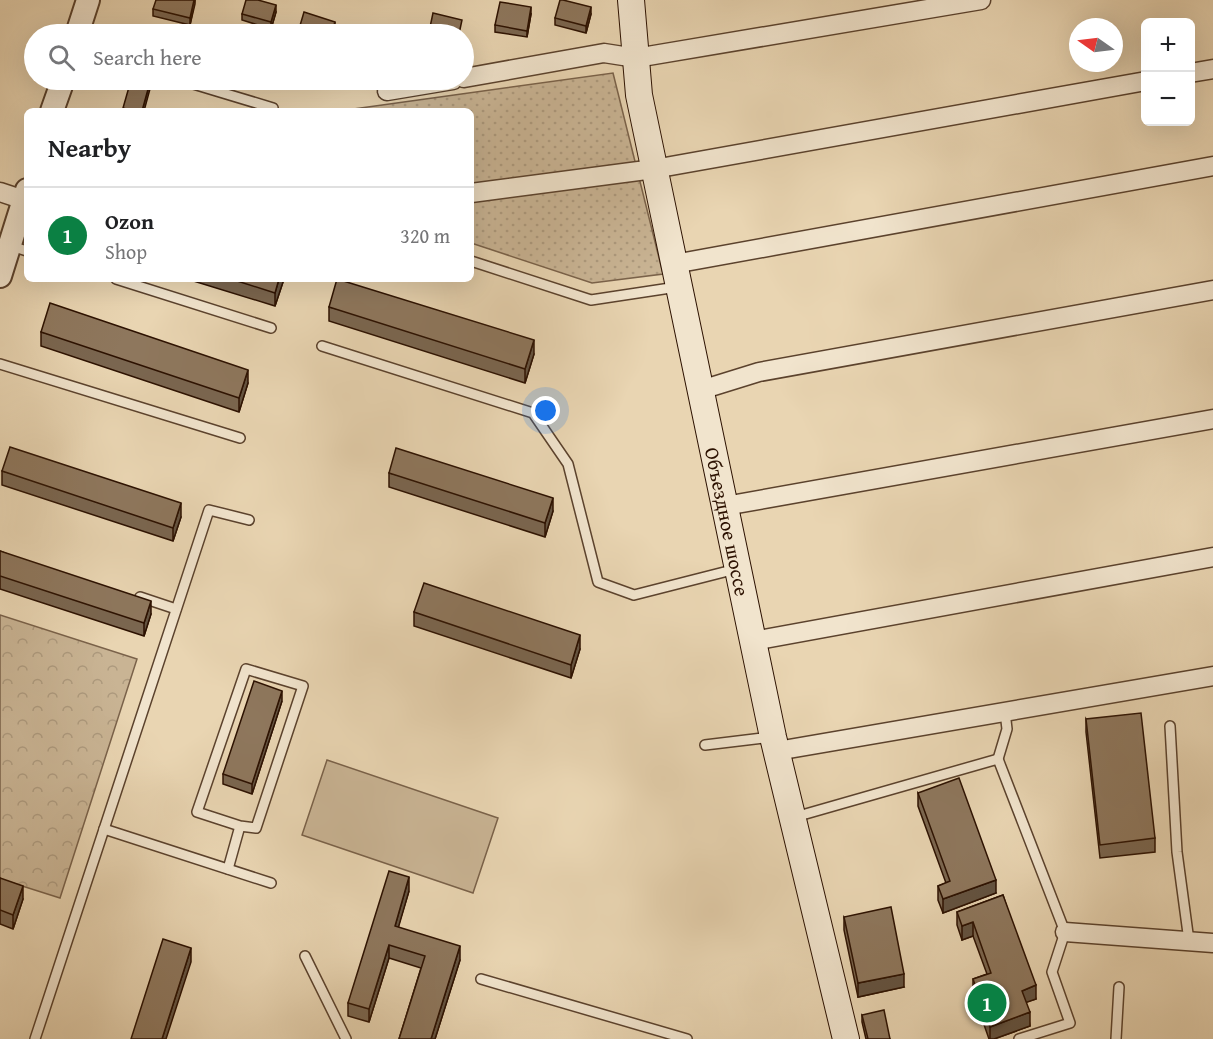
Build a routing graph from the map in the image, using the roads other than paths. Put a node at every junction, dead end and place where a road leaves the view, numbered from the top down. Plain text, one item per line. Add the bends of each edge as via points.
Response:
1 (88, 0) edge
2 (631, 0) edge
3 (981, 0) edge
4 (80, 24) edge
5 (636, 58) junction
6 (1213, 69) edge
7 (1195, 72) edge
8 (474, 76) edge
9 (1141, 82) edge
10 (59, 90) edge
11 (213, 90) edge
12 (393, 90) edge
13 (387, 91) dead end
14 (53, 108) edge
15 (273, 108) dead end
16 (1213, 166) edge
17 (654, 169) junction
18 (0, 192) edge
19 (474, 194) edge
20 (24, 195) edge
21 (24, 204) edge
22 (19, 248) edge
23 (474, 262) edge
24 (677, 275) junction
25 (0, 276) edge
26 (125, 282) edge
27 (1213, 290) edge
28 (271, 328) dead end
29 (322, 346) dead end
30 (0, 364) edge
31 (701, 390) junction
32 (1213, 419) edge
33 (240, 438) dead end
34 (725, 506) junction
35 (249, 520) dead end
36 (1213, 557) edge
37 (738, 568) junction
38 (132, 595) edge
39 (176, 609) junction
40 (753, 641) junction
41 (1213, 676) edge
42 (1005, 712) junction
43 (1170, 726) dead end
44 (775, 744) junction
45 (705, 745) dead end
46 (998, 759) junction
47 (793, 817) junction
48 (240, 826) junction
49 (104, 829) junction
50 (228, 869) junction
51 (271, 883) dead end
52 (1065, 932) junction
53 (1189, 941) junction
54 (1213, 943) edge
55 (305, 956) dead end
56 (481, 979) dead end
57 (1119, 987) dead end
58 (35, 1039) edge
59 (346, 1039) edge
60 (687, 1039) edge
61 (846, 1039) edge
62 (1019, 1039) edge
63 (1116, 1039) edge

1 - 4 street
2 - 5 main road, Объездное шоссе
3 - 5 street
5 - 8 street via 604,53
5 - 17 main road, Объездное шоссе
6 - 7 street
9 - 17 street
10 - 14 street
11 - 15 lane
12 - 13 street
16 - 24 street
17 - 19 street
17 - 24 main road, Объездное шоссе
18 - 20 street
21 - 22 street
22 - 25 street
23 - 24 lane via 591,300
24 - 31 main road, Объездное шоссе
26 - 28 lane
27 - 31 street via 759,372
29 - 37 lane via 533,413 568,464 598,582 633,596
30 - 33 lane
31 - 34 main road, Объездное шоссе
32 - 34 street
34 - 37 main road, Объездное шоссе
35 - 39 lane via 208,510
36 - 40 street
37 - 40 main road, Объездное шоссе
38 - 39 lane
39 - 49 lane
40 - 44 main road, Объездное шоссе
41 - 42 street
42 - 44 street
42 - 46 lane via 1007,729
43 - 53 lane via 1177,852
44 - 45 lane
44 - 47 main road, Объездное шоссе
46 - 47 lane
46 - 52 lane
47 - 61 main road, Объездное шоссе
48 - 48 lane via 256,828 303,686 246,669 197,812
48 - 50 lane
49 - 50 lane
49 - 58 lane
50 - 51 lane
52 - 53 street
52 - 62 lane via 1052,972 1070,1023
53 - 54 street
55 - 59 lane
56 - 60 lane
57 - 63 lane

